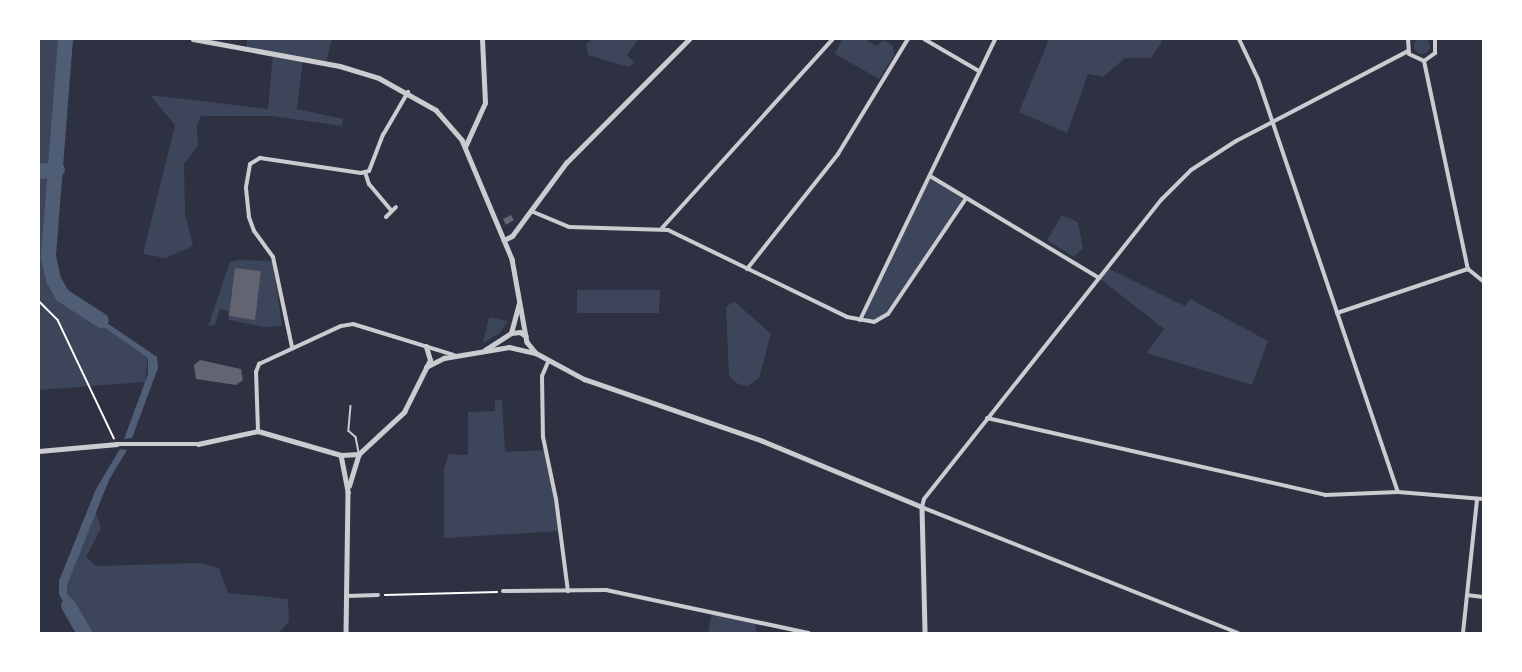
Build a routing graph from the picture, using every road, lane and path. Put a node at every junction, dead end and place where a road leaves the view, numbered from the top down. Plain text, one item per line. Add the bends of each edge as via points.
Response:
1 (193, 39) edge
2 (482, 39) edge
3 (566, 39) edge
4 (584, 39) edge
5 (689, 39) edge
6 (833, 39) edge
7 (909, 39) edge
8 (924, 39) edge
9 (995, 39) edge
10 (1239, 39) edge
11 (1408, 39) edge
12 (1435, 39) edge
13 (1408, 51) junction
14 (1425, 61) junction
15 (980, 71) junction
16 (408, 92) junction
17 (1272, 122) junction
18 (465, 147) junction
19 (365, 172) junction
20 (930, 176) junction
21 (965, 200) junction
22 (396, 207) dead end
23 (392, 211) junction
24 (531, 211) junction
25 (386, 217) dead end
26 (662, 228) junction
27 (504, 240) junction
28 (1468, 268) junction
29 (747, 269) junction
30 (1099, 278) junction
31 (1483, 281) edge
32 (39, 301) edge
33 (519, 304) junction
34 (1338, 313) junction
35 (860, 321) junction
36 (509, 336) junction
37 (526, 336) junction
38 (527, 342) junction
39 (292, 347) junction
40 (426, 347) junction
41 (508, 347) junction
42 (485, 350) junction
43 (523, 350) junction
44 (536, 353) junction
45 (454, 356) junction
46 (548, 362) junction
47 (426, 367) junction
48 (351, 406) dead end
49 (987, 418) junction
50 (258, 431) junction
51 (117, 444) junction
52 (39, 451) edge
53 (359, 454) junction
54 (341, 455) junction
55 (348, 492) junction
56 (1398, 492) junction
57 (1477, 499) junction
58 (1483, 499) edge
59 (922, 507) junction
60 (503, 591) joint
61 (568, 591) junction
62 (378, 595) joint
63 (1467, 595) junction
64 (347, 596) junction
65 (1483, 597) edge
66 (346, 633) edge
67 (808, 633) edge
68 (925, 633) edge
69 (1238, 633) edge
70 (1463, 633) edge

1 - 16 street via 340,66
2 - 18 street via 485,103
3 - 4 lane
5 - 24 street via 566,163
6 - 26 street
7 - 29 street via 838,154
8 - 15 street
9 - 15 street
10 - 17 street
11 - 13 street
12 - 14 street via 1435,52
13 - 14 street via 1414,59
13 - 17 street
14 - 28 street
15 - 20 street
16 - 18 street via 436,110
16 - 19 street via 383,135 374,162
17 - 30 street via 1191,170
17 - 34 street
18 - 27 street
19 - 23 street via 369,184
19 - 39 street via 260,158 250,164 246,187 249,217 273,257
20 - 21 street
20 - 35 street
21 - 30 street
21 - 35 street via 885,317 878,322
22 - 23 street
23 - 25 street
24 - 26 street via 569,227
24 - 27 street
26 - 29 street
27 - 33 street
28 - 31 street
28 - 34 street
29 - 35 street
30 - 49 street
32 - 51 path via 58,320
33 - 36 street
33 - 37 street
34 - 56 street
36 - 37 street via 520,332
36 - 41 street
36 - 42 street
37 - 38 street
38 - 43 street
38 - 44 street
39 - 40 street via 353,324
39 - 50 street via 264,360 256,372
40 - 45 street
40 - 47 street via 430,360
41 - 42 street
41 - 43 street
42 - 45 street
43 - 44 street
44 - 46 street
45 - 47 street
46 - 59 street via 584,379 763,441
46 - 61 street via 542,376 543,437
47 - 53 street via 404,412
48 - 53 lane via 349,431 356,437
49 - 56 street via 1325,495
49 - 59 street via 926,495
50 - 51 street via 219,442
50 - 54 street
51 - 52 street
53 - 54 street
53 - 55 street
54 - 55 street
55 - 64 street
56 - 57 street
57 - 58 street
57 - 63 street
59 - 68 street
59 - 69 street
60 - 61 street
60 - 62 path
61 - 67 street via 606,590
62 - 64 street
63 - 65 street
63 - 70 street
64 - 66 street

